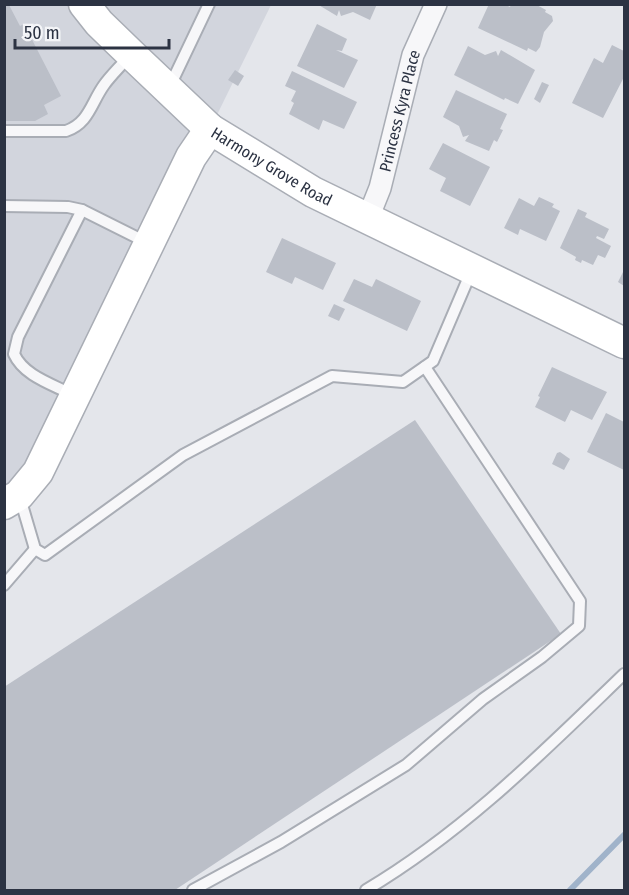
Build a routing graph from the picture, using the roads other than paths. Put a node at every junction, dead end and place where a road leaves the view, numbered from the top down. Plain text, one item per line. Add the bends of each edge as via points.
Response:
1 (84, 4) edge
2 (209, 4) edge
3 (436, 4) edge
4 (130, 54) junction
5 (168, 90) junction
6 (210, 129) junction
7 (4, 131) edge
8 (4, 206) edge
9 (82, 210) junction
10 (368, 218) junction
11 (150, 244) junction
12 (473, 269) junction
13 (624, 343) edge
14 (425, 367) junction
15 (75, 396) junction
16 (12, 500) edge
17 (35, 549) junction
18 (4, 585) edge
19 (624, 674) edge
20 (193, 891) edge
21 (366, 891) edge

1 - 4 street
2 - 5 lane
3 - 10 street, Princess Kyra Place via 413,55 380,188
4 - 5 street
4 - 7 lane via 75,128
5 - 6 street
6 - 10 street, Harmony Grove Road via 313,192
6 - 11 street, Harmony Grove Road via 191,158
8 - 9 lane
9 - 11 lane
9 - 15 lane via 18,338 14,354 30,373
10 - 12 street, Harmony Grove Road
11 - 15 street, Harmony Grove Road
12 - 13 street, Harmony Grove Road
12 - 14 lane via 433,361
14 - 17 lane via 403,382 332,376 183,455 45,555
14 - 20 lane via 580,601 579,626 483,699 406,765
15 - 16 street, Harmony Grove Road via 38,472
16 - 17 lane
17 - 18 lane
19 - 21 lane via 462,825

